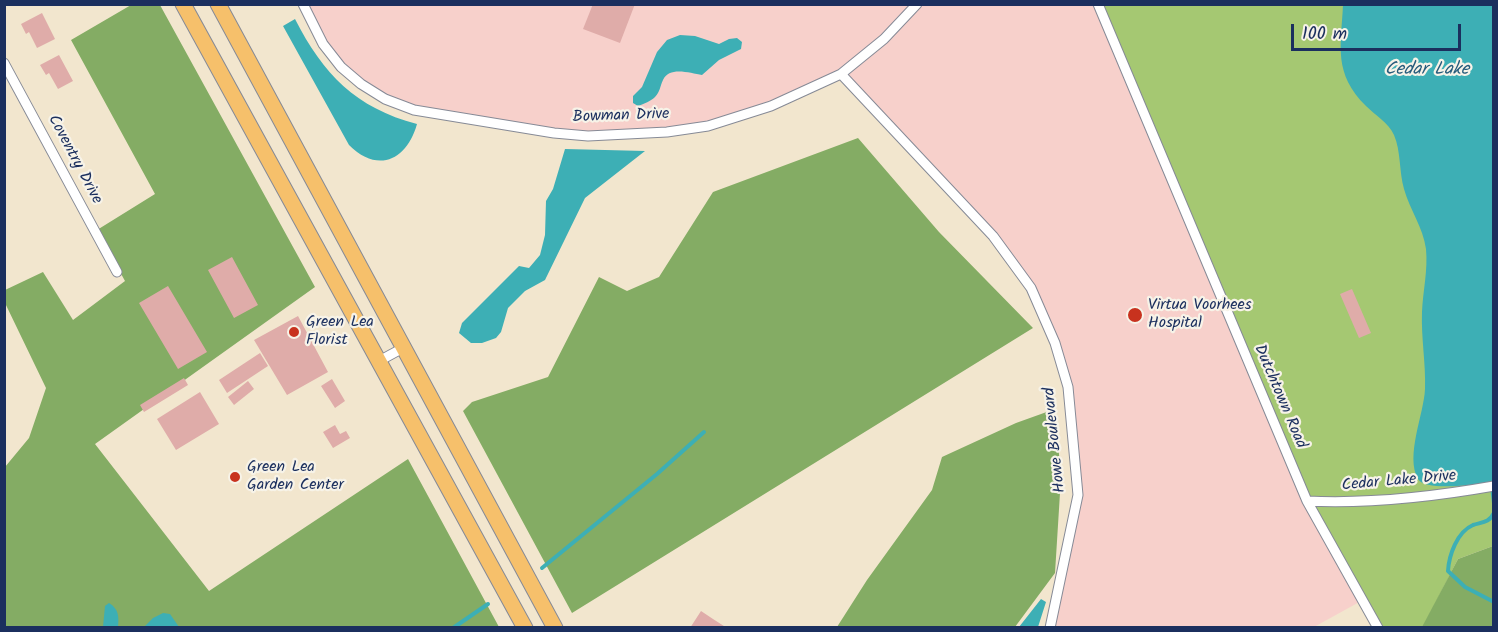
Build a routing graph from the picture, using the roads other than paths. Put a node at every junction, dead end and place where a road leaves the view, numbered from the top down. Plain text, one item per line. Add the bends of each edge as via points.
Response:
1 (183, 4) edge
2 (218, 4) edge
3 (303, 4) edge
4 (917, 4) edge
5 (1098, 4) edge
6 (4, 63) edge
7 (841, 74) junction
8 (117, 272) dead end
9 (403, 348) junction
10 (379, 361) junction
11 (1494, 486) edge
12 (1307, 501) junction
13 (556, 624) edge
14 (525, 627) edge
15 (1050, 627) edge
16 (1378, 627) edge

1 - 10 highway
2 - 9 highway
3 - 7 street, Bowman Drive via 341,67 385,99 414,110 554,133 630,136 708,126 771,106
4 - 7 street, Bowman Drive via 884,39
5 - 12 street, Dutchtown Road
6 - 8 street, Coventry Drive
7 - 15 street, Howe Boulevard via 993,236 1031,288 1055,343 1068,387 1078,495
9 - 10 street
9 - 13 highway
10 - 14 highway
11 - 12 street, Cedar Lake Drive via 1417,498 1345,503
12 - 16 street, Dutchtown Road

